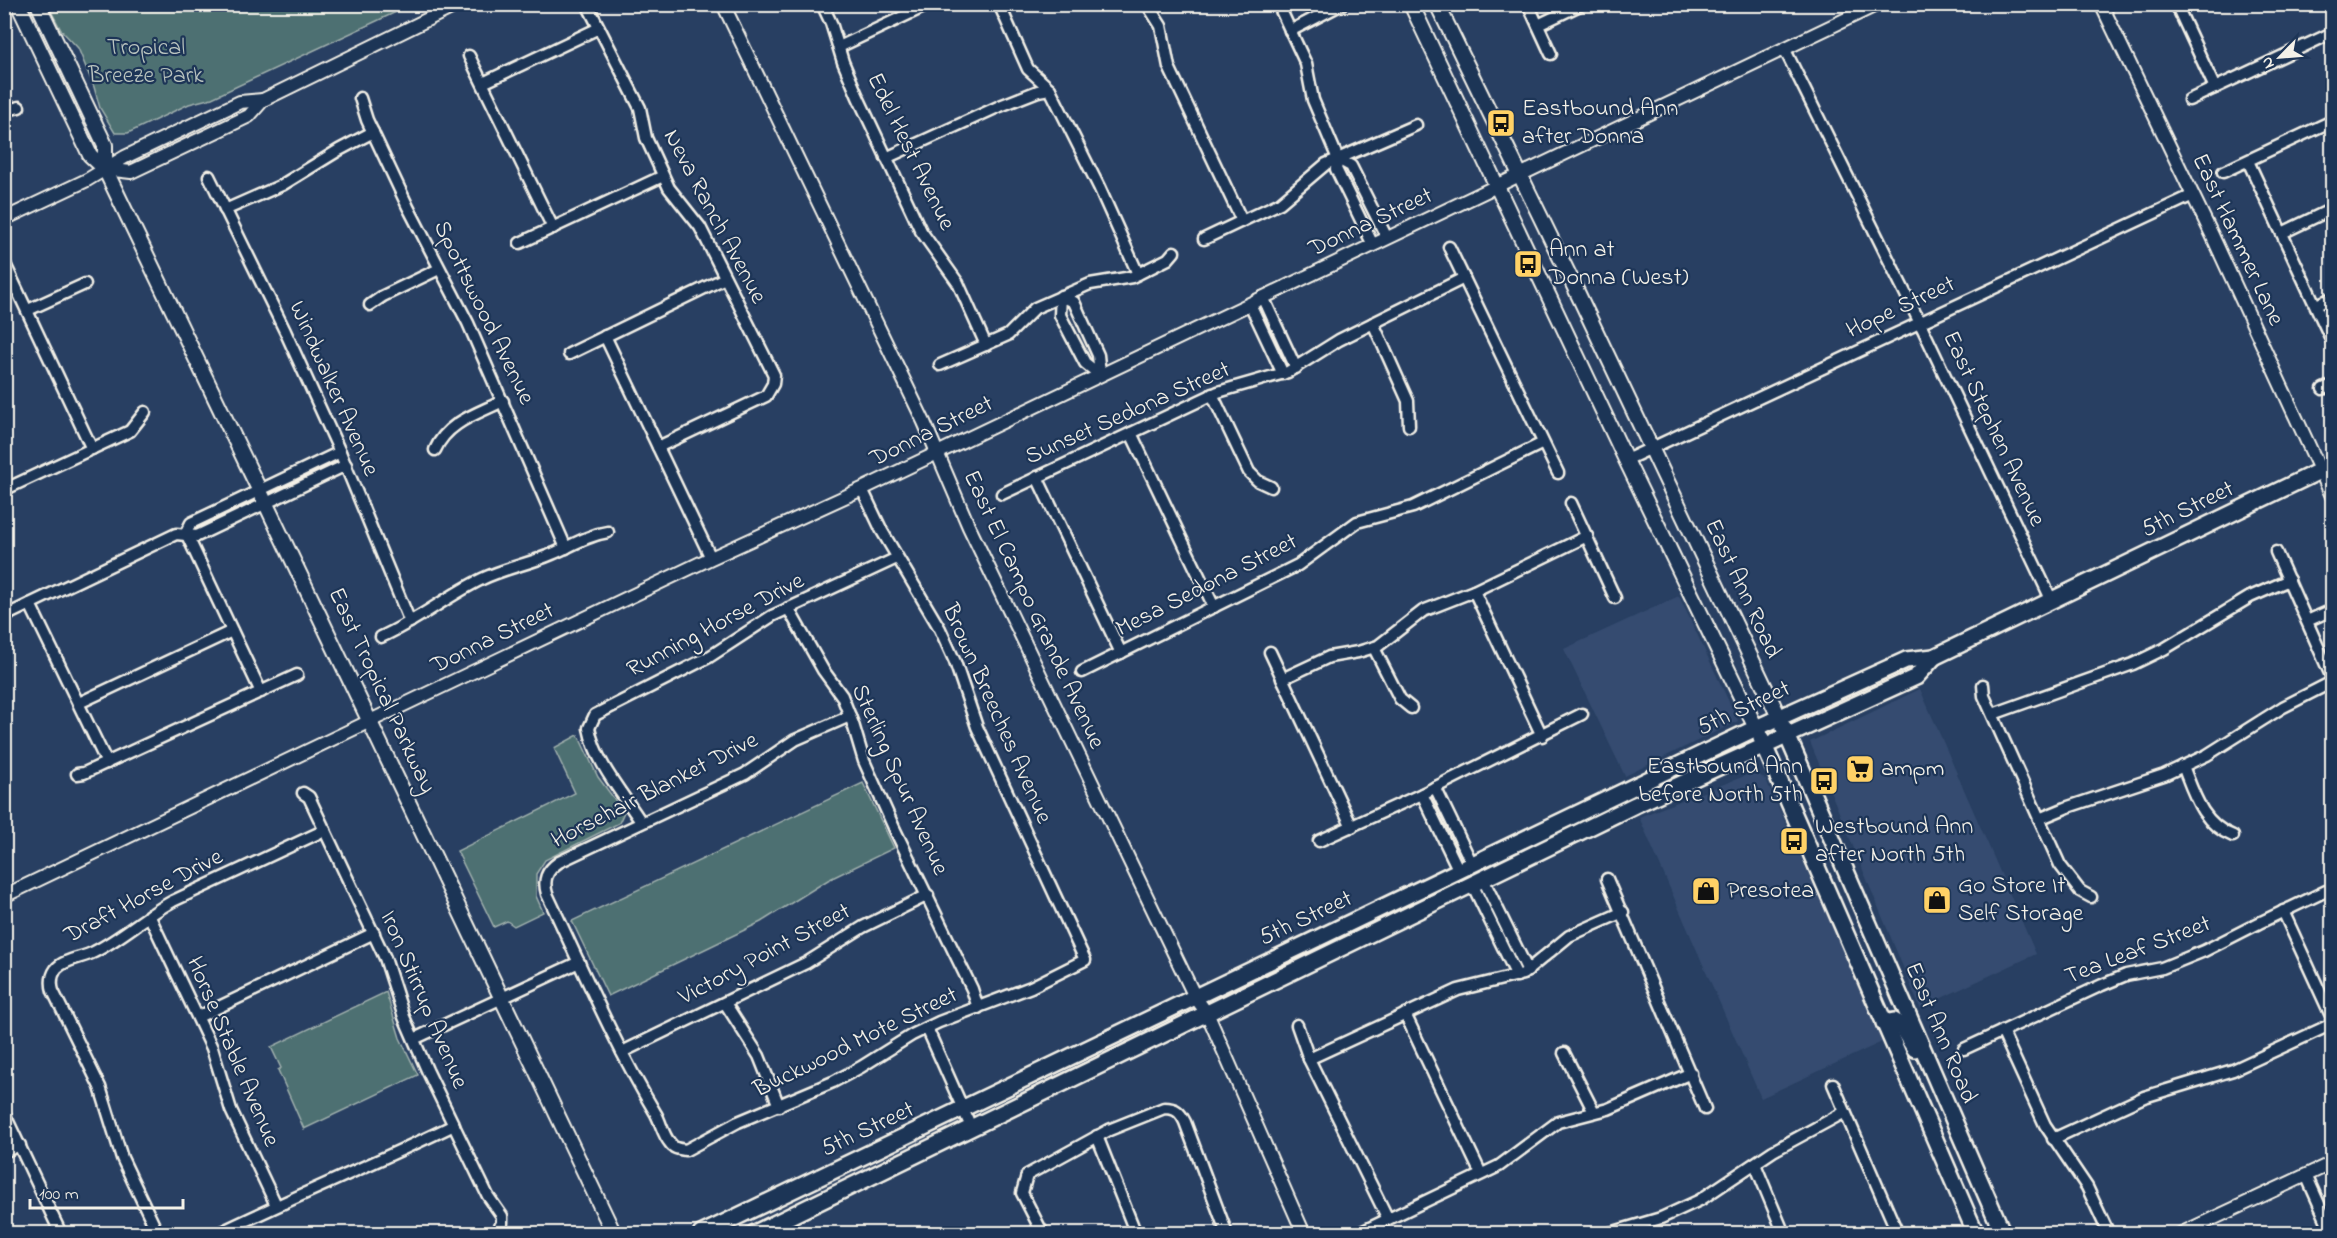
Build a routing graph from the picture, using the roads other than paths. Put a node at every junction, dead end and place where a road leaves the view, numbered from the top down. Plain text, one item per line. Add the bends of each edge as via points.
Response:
1 (18, 4) edge
2 (38, 4) edge
3 (459, 4) edge
4 (587, 4) edge
5 (723, 4) edge
6 (822, 4) edge
7 (930, 4) edge
8 (999, 4) edge
9 (1147, 4) edge
10 (1278, 4) edge
11 (1342, 4) edge
12 (1411, 4) edge
13 (1437, 4) edge
14 (1528, 4) edge
15 (1582, 4) edge
16 (1878, 4) edge
17 (2101, 4) edge
18 (2176, 4) edge
19 (1538, 25) junction
20 (599, 28) junction
21 (1290, 30) junction
22 (2332, 33) edge
23 (839, 47) junction
24 (1785, 50) junction
25 (1551, 54) dead end
26 (469, 56) dead end
27 (483, 83) junction
28 (1050, 88) junction
29 (2215, 88) junction
30 (360, 98) dead end
31 (2189, 100) dead end
32 (19, 107) dead end
33 (4, 111) edge
34 (2332, 121) edge
35 (1416, 125) dead end
36 (373, 132) junction
37 (886, 158) junction
38 (1338, 159) junction
39 (2248, 161) junction
40 (105, 169) junction
41 (2223, 172) dead end
42 (1520, 175) junction
43 (209, 176) dead end
44 (663, 176) junction
45 (1498, 185) junction
46 (2193, 195) junction
47 (2332, 209) edge
48 (225, 210) junction
49 (4, 219) edge
50 (1242, 221) junction
51 (553, 228) junction
52 (2282, 233) junction
53 (1386, 238) junction
54 (1204, 239) dead end
55 (520, 243) dead end
56 (1373, 245) junction
57 (1449, 247) dead end
58 (1174, 252) dead end
59 (4, 262) edge
60 (439, 269) junction
61 (1138, 274) junction
62 (725, 278) junction
63 (1464, 278) junction
64 (85, 284) dead end
65 (1061, 296) junction
66 (1263, 297) junction
67 (2332, 298) edge
68 (1250, 304) junction
69 (370, 305) dead end
70 (2316, 306) junction
71 (27, 310) junction
72 (1372, 323) junction
73 (1920, 323) junction
74 (605, 336) junction
75 (2332, 341) edge
76 (986, 345) junction
77 (569, 354) dead end
78 (940, 365) dead end
79 (1296, 368) junction
80 (1283, 374) junction
81 (1100, 375) junction
82 (1212, 394) junction
83 (503, 401) junction
84 (145, 412) dead end
85 (1409, 426) dead end
86 (1131, 433) junction
87 (1543, 443) junction
88 (658, 447) junction
89 (1651, 448) junction
90 (92, 449) junction
91 (435, 450) dead end
92 (340, 452) junction
93 (937, 453) junction
94 (1626, 460) junction
95 (346, 465) junction
96 (2327, 468) edge
97 (1558, 473) dead end
98 (1037, 477) junction
99 (1271, 487) dead end
100 (862, 489) junction
101 (260, 490) junction
102 (4, 492) edge
103 (1002, 494) dead end
104 (2332, 496) edge
105 (1571, 503) dead end
106 (267, 504) junction
107 (608, 532) dead end
108 (186, 533) junction
109 (1587, 536) junction
110 (566, 548) junction
111 (2276, 552) dead end
112 (711, 558) junction
113 (897, 558) junction
114 (2289, 580) junction
115 (1474, 591) junction
116 (1615, 598) dead end
117 (2052, 601) junction
118 (30, 604) junction
119 (1214, 607) junction
120 (788, 608) junction
121 (2332, 609) edge
122 (4, 619) edge
123 (2307, 621) junction
124 (410, 622) junction
125 (232, 631) junction
126 (381, 637) dead end
127 (1374, 648) junction
128 (1270, 652) dead end
129 (1121, 653) junction
130 (1934, 657) junction
131 (1082, 672) dead end
132 (297, 675) dead end
133 (1282, 679) junction
134 (2332, 680) edge
135 (1983, 685) dead end
136 (261, 692) junction
137 (79, 703) junction
138 (1411, 708) dead end
139 (1582, 714) dead end
140 (1993, 714) junction
141 (850, 716) junction
142 (1779, 717) junction
143 (370, 721) junction
144 (1756, 728) junction
145 (1542, 736) junction
146 (1788, 736) junction
147 (1766, 746) junction
148 (107, 763) junction
149 (2183, 766) junction
150 (77, 774) dead end
151 (1435, 787) junction
152 (303, 793) dead end
153 (1422, 794) junction
154 (2039, 819) junction
155 (641, 822) junction
156 (1352, 827) junction
157 (325, 830) junction
158 (2233, 836) dead end
159 (1528, 837) junction
160 (1319, 841) dead end
161 (1466, 867) junction
162 (1607, 879) dead end
163 (1477, 882) junction
164 (2326, 891) dead end
165 (928, 895) junction
166 (4, 896) edge
167 (2091, 897) dead end
168 (1421, 909) junction
169 (2283, 911) junction
170 (1623, 912) junction
171 (149, 915) junction
172 (374, 933) junction
173 (1085, 960) joint
174 (579, 962) junction
175 (1527, 971) junction
176 (1517, 976) junction
177 (1195, 997) junction
178 (502, 998) junction
179 (725, 1003) junction
180 (978, 1008) junction
181 (1207, 1013) junction
182 (1405, 1014) junction
183 (198, 1017) junction
184 (2332, 1018) edge
185 (1884, 1023) junction
186 (2332, 1024) edge
187 (1297, 1025) dead end
188 (927, 1028) junction
189 (2002, 1031) junction
190 (414, 1039) junction
191 (1964, 1049) dead end
192 (622, 1052) junction
193 (1564, 1053) dead end
194 (1309, 1059) junction
195 (1691, 1073) junction
196 (1934, 1076) junction
197 (1833, 1084) dead end
198 (779, 1106) junction
199 (1705, 1108) dead end
200 (963, 1109) junction
201 (1594, 1112) junction
202 (1845, 1112) junction
203 (4, 1113) edge
204 (454, 1125) junction
205 (971, 1127) junction
206 (1097, 1136) junction
207 (2053, 1139) junction
208 (20, 1145) junction
209 (4, 1152) edge
210 (2332, 1163) edge
211 (1755, 1164) junction
212 (1481, 1174) junction
213 (2306, 1175) junction
214 (276, 1205) junction
215 (1388, 1220) junction
216 (499, 1228) edge
217 (2204, 1228) edge
218 (61, 1233) edge
219 (158, 1233) edge
220 (217, 1233) edge
221 (614, 1233) edge
222 (701, 1233) edge
223 (753, 1233) edge
224 (1043, 1233) edge
225 (1136, 1233) edge
226 (1227, 1233) edge
227 (1304, 1233) edge
228 (1357, 1233) edge
229 (1607, 1233) edge
230 (1784, 1233) edge
231 (1898, 1233) edge
232 (1976, 1233) edge
233 (2003, 1233) edge
234 (2109, 1233) edge
235 (2180, 1233) edge
236 (2332, 1233) edge

1 - 40 main road, East Tropical Parkway via 90,155
2 - 40 main road, East Tropical Parkway via 105,145
3 - 40 street via 263,100 249,116 131,172
4 - 20 street, Neva Ranch Avenue
5 - 93 street, East El Campo Grande Avenue
6 - 23 street, Edel Hest Avenue
7 - 23 street
8 - 28 street via 1028,69
9 - 50 street via 1161,26 1169,67
10 - 21 street
11 - 21 street
12 - 45 main road, East Ann Road
13 - 42 main road, East Ann Road
14 - 19 street
15 - 19 street
16 - 24 street, Donna Street
17 - 46 street, East Hammer Lane
18 - 29 street
19 - 25 street
20 - 27 street
20 - 44 street, Neva Ranch Avenue via 640,108 646,138
21 - 38 street via 1306,64 1313,100
22 - 29 street
23 - 37 street, Edel Hest Avenue
24 - 42 street, Donna Street
24 - 73 street, East Stephen Avenue
26 - 27 street
27 - 51 street
28 - 37 street via 999,106
28 - 61 street
29 - 31 street
30 - 36 street, Spottswood Avenue
32 - 33 street
34 - 39 street
35 - 38 street
36 - 48 street via 296,177
36 - 60 street, Spottswood Avenue
37 - 76 street, Edel Hest Avenue via 921,231 958,283
38 - 50 street via 1326,164 1281,203
38 - 53 street via 1351,166
38 - 56 street via 1336,169
39 - 41 street
39 - 52 street
40 - 49 street
40 - 101 main road, East Tropical Parkway
42 - 45 street, Donna Street
42 - 89 main road, East Ann Road
43 - 48 street, Windwalker Avenue
44 - 51 street
44 - 62 street, Neva Ranch Avenue via 673,195 700,227
45 - 53 street, Donna Street
45 - 94 main road, East Ann Road
46 - 73 street, Hope Street
46 - 96 street, East Hammer Lane
47 - 52 street
48 - 92 street, Windwalker Avenue
50 - 54 street
51 - 55 street
52 - 70 street
53 - 56 street, Donna Street
56 - 66 street, Donna Street
57 - 63 street
58 - 61 street
59 - 71 street
60 - 69 street
60 - 83 street, Spottswood Avenue
61 - 65 street via 1090,284
62 - 74 street
62 - 88 street, Neva Ranch Avenue via 774,375 773,384 766,396
63 - 72 street, Sunset Sedona Street
63 - 87 street
64 - 71 street
65 - 76 street via 1035,308 1008,335
65 - 81 street via 1059,312 1085,363
65 - 81 street via 1074,302 1098,355
66 - 68 street, Donna Street
66 - 79 street
67 - 70 street
68 - 80 street
68 - 81 street, Donna Street
70 - 75 street
71 - 90 street
72 - 79 street, Sunset Sedona Street
72 - 85 street via 1408,401
73 - 89 street, Hope Street
73 - 117 street, East Stephen Avenue
74 - 77 street
74 - 88 street
76 - 78 street
79 - 80 street, Sunset Sedona Street
80 - 82 street, Sunset Sedona Street
81 - 93 street, Donna Street
82 - 86 street, Sunset Sedona Street
82 - 99 street via 1249,472
83 - 91 street via 455,424
83 - 110 street, Spottswood Avenue
84 - 90 street via 130,431
86 - 98 street, Sunset Sedona Street
86 - 119 street
87 - 97 street
87 - 119 street, Mesa Sedona Street via 1413,507 1357,522 1308,560
88 - 112 street
89 - 94 street, Hope Street
89 - 142 main road, East Ann Road
90 - 102 street
92 - 95 street, Windwalker Avenue
92 - 101 street
93 - 100 street, Donna Street
93 - 177 street, East El Campo Grande Avenue
94 - 144 main road, East Ann Road
95 - 106 street
95 - 124 street, Windwalker Avenue
96 - 104 street, East Hammer Lane
96 - 117 main road, 5th Street
98 - 103 street, Sunset Sedona Street
98 - 129 street
100 - 112 street, Donna Street
100 - 113 street, Brown Breeches Avenue
101 - 106 main road, East Tropical Parkway
101 - 108 street via 191,523
105 - 109 street
106 - 108 street via 197,536
106 - 143 main road, East Tropical Parkway
107 - 110 street
108 - 118 street via 176,534
108 - 125 street
109 - 115 street
109 - 116 street
110 - 124 street via 480,580
111 - 114 street
112 - 143 street, Donna Street
113 - 120 street, Running Horse Drive
113 - 173 street, Brown Breeches Avenue via 947,644 977,727
114 - 123 street
114 - 140 street via 2250,597 2133,664
115 - 127 street via 1423,611
115 - 145 street
117 - 130 main road, 5th Street
118 - 122 street
118 - 137 street
119 - 129 street, Mesa Sedona Street
120 - 141 street, Sterling Spur Avenue via 842,696
120 - 155 street, Running Horse Drive via 693,666 595,715 589,728 604,768
121 - 123 street
123 - 134 street
124 - 126 street
125 - 136 street
125 - 137 street
127 - 133 street via 1329,657
127 - 138 street via 1400,699
128 - 133 street
129 - 131 street, Mesa Sedona Street
130 - 142 main road, 5th Street via 1906,660
130 - 146 main road, 5th Street via 1916,677
132 - 136 street
133 - 156 street
134 - 149 street
135 - 140 street
136 - 148 street
137 - 148 street
139 - 145 street
140 - 154 street
141 - 155 street, Horsehair Blanket Drive via 795,740 745,774
141 - 165 street, Sterling Spur Avenue via 864,761
142 - 144 main road, 5th Street
142 - 146 main road, East Ann Road
143 - 166 street, Donna Street
143 - 178 main road, East Tropical Parkway
144 - 147 main road, East Ann Road
144 - 159 main road, 5th Street
145 - 151 street
146 - 147 main road, 5th Street
146 - 196 main road, East Ann Road
147 - 163 main road, 5th Street
147 - 185 main road, East Ann Road
148 - 150 street
149 - 154 street
149 - 158 street via 2205,815 2220,831
151 - 153 street
151 - 161 street
152 - 157 street, Iron Stirrup Avenue via 309,797
153 - 156 street
153 - 161 street
154 - 167 street via 2065,874
155 - 174 street, Horsehair Blanket Drive via 559,862 546,875 547,894
156 - 160 street
157 - 171 street, Draft Horse Drive
157 - 172 street, Iron Stirrup Avenue
159 - 161 main road, 5th Street
159 - 163 main road via 1485,870
161 - 168 main road via 1463,876
161 - 177 main road, 5th Street
162 - 170 street
163 - 168 main road, 5th Street
163 - 175 street
163 - 176 street
164 - 169 street, Tea Leaf Street
165 - 179 street, Victory Point Street
165 - 180 street, Sterling Spur Avenue
168 - 181 main road, 5th Street
169 - 184 street
169 - 189 street, Tea Leaf Street via 2196,955 2118,979
170 - 175 street via 1569,936
170 - 195 street
171 - 183 street, Horse Stable Avenue
171 - 219 street, Draft Horse Drive via 107,945 60,966 51,984 100,1087 122,1158
172 - 183 street
172 - 190 street, Iron Stirrup Avenue
173 - 180 street, Buckwood Mote Street
174 - 178 street
174 - 192 street
175 - 176 street
176 - 182 street via 1458,990
177 - 181 street, East El Campo Grande Avenue
177 - 200 main road, 5th Street
178 - 190 street
178 - 221 main road, East Tropical Parkway
179 - 192 street, Victory Point Street
179 - 198 street via 759,1056
180 - 188 street, Buckwood Mote Street
181 - 205 main road, 5th Street
181 - 227 street, East El Campo Grande Avenue
182 - 194 street
182 - 212 street
183 - 214 street, Horse Stable Avenue via 231,1110
185 - 196 main road via 1894,1021 1900,1025
185 - 232 main road, East Ann Road
186 - 207 street via 2233,1070 2163,1089
187 - 194 street
188 - 198 street, Buckwood Mote Street via 833,1082
188 - 200 street
189 - 191 street, Tea Leaf Street
189 - 207 street
190 - 204 street, Iron Stirrup Avenue
192 - 198 street, Buckwood Mote Street via 668,1140 678,1149 686,1150 712,1134
193 - 201 street
194 - 215 street
195 - 199 street
195 - 201 street
196 - 233 main road, East Ann Road
197 - 202 street
200 - 205 street
200 - 222 main road, 5th Street
201 - 212 street via 1558,1122 1499,1166
202 - 211 street
202 - 231 street
203 - 208 street
204 - 214 street
204 - 216 street, Iron Stirrup Avenue via 488,1196 502,1216
205 - 223 main road, 5th Street
206 - 224 street via 1027,1175 1022,1193
206 - 225 street
206 - 226 street via 1164,1108 1176,1109 1185,1122
207 - 234 street via 2087,1187
208 - 209 street
208 - 218 street
210 - 213 street
211 - 229 street via 1700,1200 1661,1218
211 - 230 street
212 - 215 street
213 - 217 street
213 - 236 street
214 - 220 street
215 - 228 street
217 - 235 street

